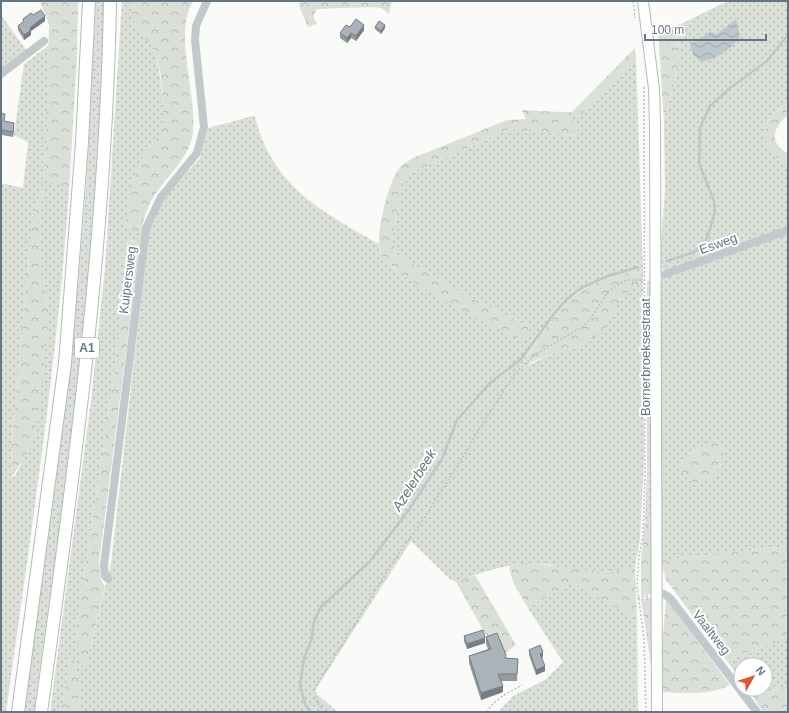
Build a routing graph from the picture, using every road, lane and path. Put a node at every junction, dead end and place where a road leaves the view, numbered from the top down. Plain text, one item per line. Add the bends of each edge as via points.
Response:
1 (89, 1) edge
2 (110, 1) edge
3 (207, 1) edge
4 (633, 1) edge
5 (643, 1) edge
6 (636, 24) dead end
7 (44, 41) dead end
8 (1, 74) edge
9 (643, 81) dead end
10 (788, 230) edge
11 (650, 279) junction
12 (108, 578) dead end
13 (656, 594) junction
14 (522, 684) dead end
15 (18, 712) edge
16 (41, 712) edge
17 (323, 712) edge
18 (487, 712) edge
19 (646, 712) edge
20 (657, 712) edge
21 (757, 712) edge

1 - 15 highway, A1 via 82,143 65,363
2 - 16 highway, A1 via 99,233 74,480
3 - 12 street, Kuipersweg via 196,26 195,40 204,127 197,153 161,197 146,228 104,565 105,576
4 - 6 path
5 - 11 main road, Bornerbroeksestraat via 654,89
7 - 8 street
9 - 11 path, Bornerbroeksestraat
10 - 11 street, Esweg
11 - 13 main road, Bornerbroeksestraat
11 - 17 path via 626,280 617,284 608,292 586,324 536,354 516,372 314,688
11 - 19 path, Bornerbroeksestraat via 643,536 637,586 644,639
13 - 20 main road, Bornerbroeksestraat
13 - 21 street, Vaaltweg via 664,594 670,598
14 - 18 path via 500,698

